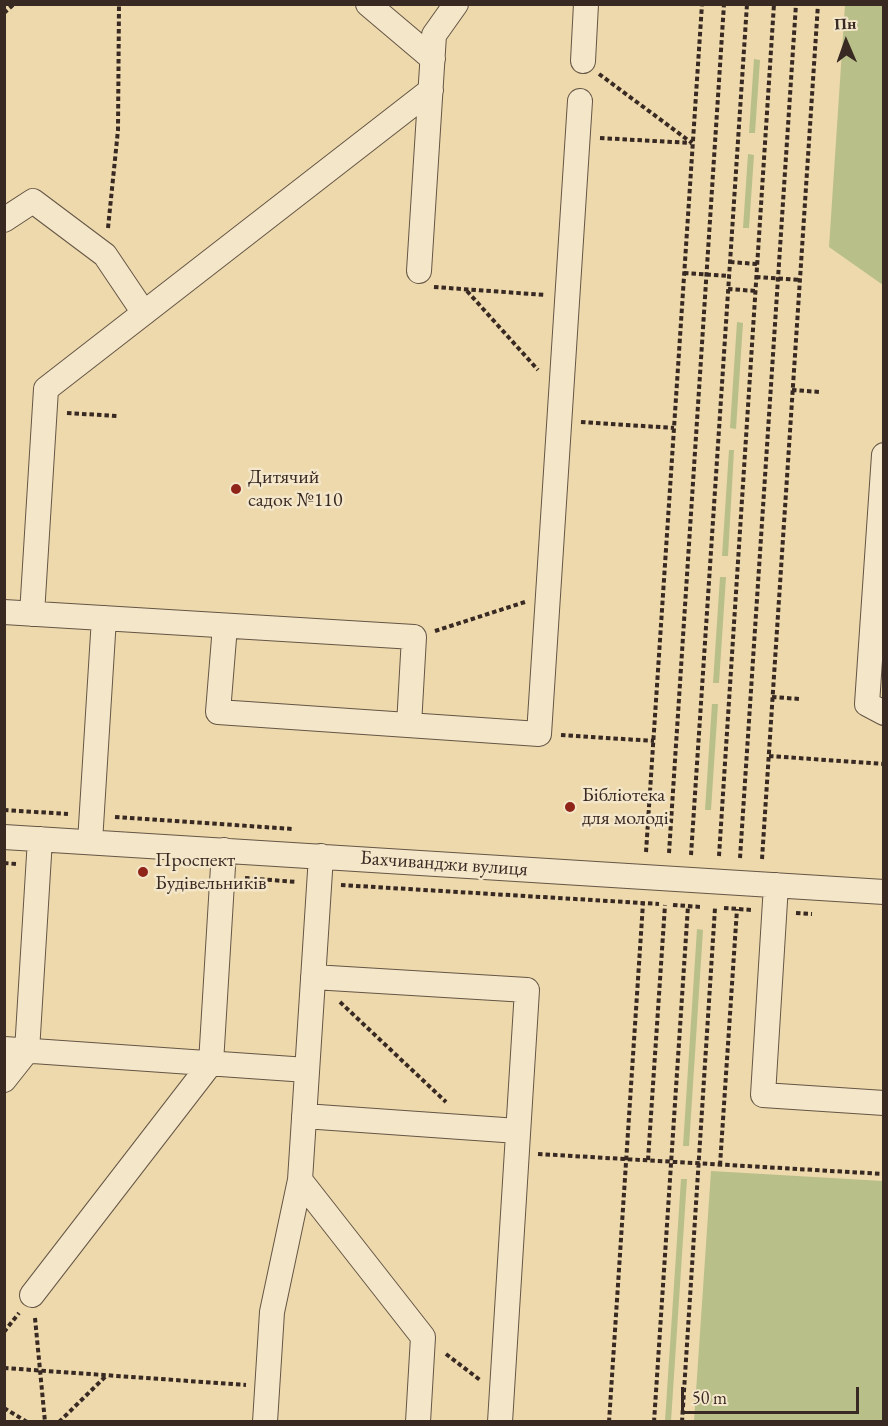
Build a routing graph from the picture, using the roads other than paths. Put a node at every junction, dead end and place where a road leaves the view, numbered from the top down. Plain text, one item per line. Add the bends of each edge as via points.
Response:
1 (368, 4) edge
2 (456, 4) edge
3 (586, 4) edge
4 (433, 59) junction
5 (583, 62) road end
6 (431, 90) junction
7 (580, 101) dead end
8 (4, 220) edge
9 (427, 280) road end
10 (144, 313) junction
11 (884, 455) edge
12 (4, 612) edge
13 (32, 614) junction
14 (104, 618) junction
15 (225, 626) junction
16 (884, 713) edge
17 (409, 726) junction
18 (4, 837) edge
19 (40, 839) junction
20 (90, 842) junction
21 (224, 850) junction
22 (321, 856) junction
23 (776, 885) junction
24 (884, 892) edge
25 (313, 977) junction
26 (16, 1050) edge
27 (211, 1063) junction
28 (307, 1070) junction
29 (4, 1080) edge
30 (884, 1103) edge
31 (304, 1116) junction
32 (517, 1142) junction
33 (300, 1180) junction
34 (32, 1295) road end
35 (421, 1417) edge
36 (265, 1422) edge
37 (500, 1422) edge

1 - 4 street
2 - 4 street via 434,35
3 - 5 street
4 - 6 street
6 - 9 street
6 - 10 street
7 - 17 street via 539,734
8 - 10 street via 33,201 105,255
10 - 13 street via 46,389
11 - 16 street via 867,704
12 - 13 street
13 - 14 street
14 - 15 street
14 - 20 street
15 - 17 street via 218,712
15 - 17 street via 414,637
18 - 19 street, Бахчиванджи вулиця
19 - 20 street, Бахчиванджи вулиця
19 - 26 street
20 - 21 street, Бахчиванджи вулиця
21 - 22 street, Бахчиванджи вулиця
21 - 27 street
22 - 23 street, Бахчиванджи вулиця
22 - 25 street
23 - 24 street, Бахчиванджи вулиця
23 - 30 street via 763,1095
25 - 28 street
25 - 32 street via 527,990
26 - 27 street
26 - 29 street
27 - 28 street
27 - 34 street
28 - 31 street
31 - 32 street via 473,1128
31 - 33 street
32 - 37 street
33 - 35 street via 423,1337
33 - 36 street via 272,1312

